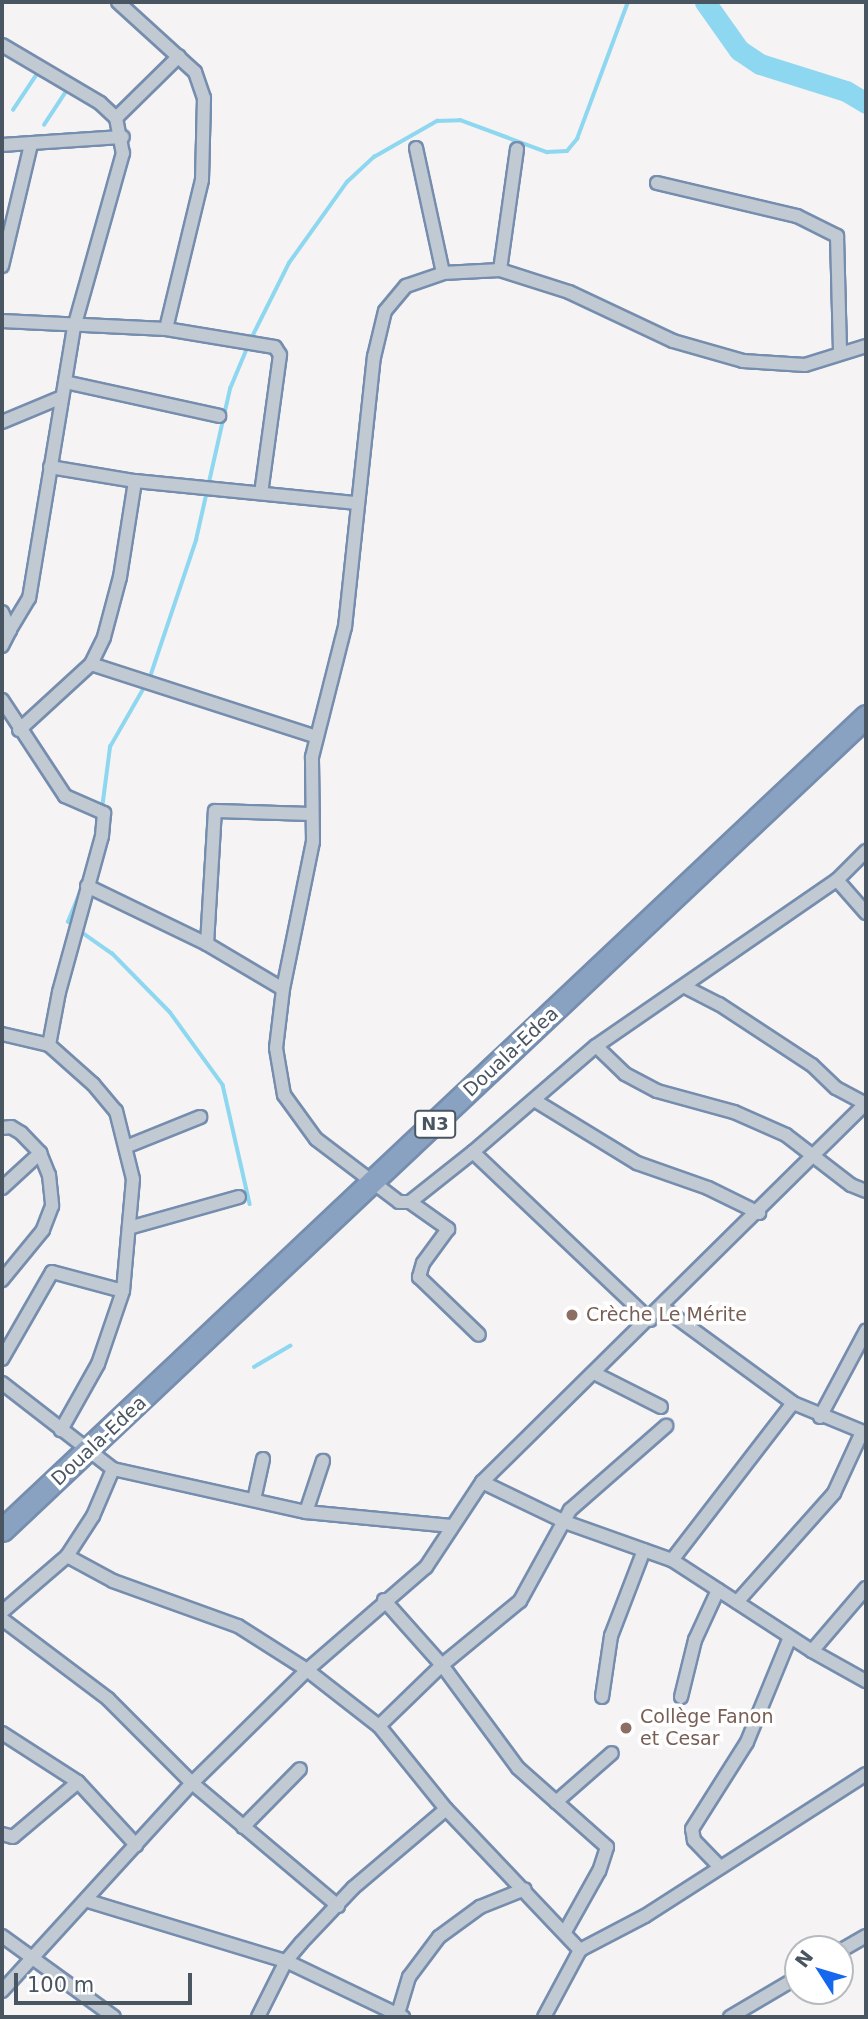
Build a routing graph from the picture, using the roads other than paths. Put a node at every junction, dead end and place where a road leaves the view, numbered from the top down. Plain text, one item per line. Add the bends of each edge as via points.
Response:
1 (118, 2) edge
2 (2, 45) edge
3 (180, 56) junction
4 (116, 118) junction
5 (122, 137) junction
6 (31, 144) junction
7 (2, 145) edge
8 (416, 148) dead end
9 (517, 149) dead end
10 (657, 183) dead end
11 (2, 266) edge
12 (500, 270) junction
13 (443, 273) junction
14 (2, 321) edge
15 (74, 327) junction
16 (166, 329) junction
17 (866, 346) edge
18 (840, 351) junction
19 (65, 382) junction
20 (62, 397) junction
21 (219, 416) dead end
22 (2, 422) edge
23 (50, 467) junction
24 (135, 481) junction
25 (261, 493) junction
26 (357, 503) junction
27 (2, 612) edge
28 (10, 630) junction
29 (2, 646) edge
30 (90, 664) junction
31 (2, 700) edge
32 (866, 716) edge
33 (19, 730) junction
34 (317, 737) junction
35 (312, 814) junction
36 (866, 851) edge
37 (837, 880) junction
38 (87, 886) junction
39 (866, 913) edge
40 (207, 944) junction
41 (687, 988) junction
42 (283, 989) junction
43 (2, 1034) edge
44 (49, 1045) junction
45 (596, 1046) junction
46 (534, 1100) junction
47 (866, 1104) edge
48 (200, 1116) dead end
49 (2, 1128) edge
50 (128, 1146) junction
51 (473, 1152) junction
52 (40, 1153) junction
53 (814, 1155) junction
54 (370, 1184) junction
55 (2, 1188) edge
56 (866, 1191) edge
57 (239, 1197) dead end
58 (410, 1202) junction
59 (759, 1213) junction
60 (132, 1227) junction
61 (2, 1280) edge
62 (123, 1291) junction
63 (662, 1307) junction
64 (650, 1320) junction
65 (866, 1331) edge
66 (479, 1335) dead end
67 (2, 1359) edge
68 (594, 1373) junction
69 (2, 1383) edge
70 (793, 1403) junction
71 (660, 1407) dead end
72 (820, 1417) junction
73 (666, 1426) dead end
74 (61, 1430) junction
75 (864, 1433) edge
76 (89, 1452) junction
77 (263, 1459) dead end
78 (323, 1461) dead end
79 (113, 1469) junction
80 (482, 1482) junction
81 (254, 1500) junction
82 (306, 1512) junction
83 (565, 1521) junction
84 (451, 1526) junction
85 (2, 1530) edge
86 (644, 1550) junction
87 (67, 1556) junction
88 (672, 1560) junction
89 (866, 1588) edge
90 (718, 1590) junction
91 (384, 1600) junction
92 (737, 1602) junction
93 (2, 1612) edge
94 (2, 1619) edge
95 (790, 1637) junction
96 (811, 1651) junction
97 (442, 1665) junction
98 (307, 1670) junction
99 (866, 1681) edge
100 (602, 1697) dead end
101 (681, 1697) dead end
102 (379, 1726) junction
103 (2, 1733) edge
104 (612, 1753) dead end
105 (300, 1769) dead end
106 (866, 1774) edge
107 (78, 1782) junction
108 (192, 1783) junction
109 (556, 1802) junction
110 (446, 1809) junction
111 (243, 1827) junction
112 (2, 1834) edge
113 (136, 1845) junction
114 (718, 1865) junction
115 (525, 1889) junction
116 (88, 1900) junction
117 (338, 1906) junction
118 (566, 1930) junction
119 (2, 1936) edge
120 (580, 1950) junction
121 (31, 1958) junction
122 (286, 1961) junction
123 (784, 1985) edge
124 (2, 1991) edge
125 (114, 2017) edge
126 (258, 2017) edge
127 (399, 2017) edge
128 (544, 2017) edge
129 (730, 2017) edge

1 - 3 street
2 - 4 street via 100,103
3 - 4 street
3 - 16 street via 195,72 204,98 203,167
4 - 5 street
5 - 6 street
5 - 15 street via 111,206
6 - 7 street
6 - 11 street
8 - 13 street
9 - 12 street
10 - 18 street via 797,216 837,236
12 - 13 street
12 - 18 street via 569,292 705,352 804,365
13 - 26 street via 406,286 384,311 368,398
14 - 15 street
15 - 16 street via 106,323
15 - 19 street
16 - 25 street via 268,344 279,351
17 - 18 street
19 - 20 street
19 - 21 street
20 - 22 street
20 - 23 street
23 - 24 street
23 - 28 street via 29,598
24 - 25 street
24 - 30 street via 120,577 104,636
25 - 26 street
26 - 34 street via 340,662
27 - 28 street
28 - 29 street
30 - 33 street
30 - 34 street
31 - 33 street
32 - 54 highway, Douala-Edea / N3
33 - 38 street via 65,796 104,813
34 - 35 street via 309,777
35 - 40 street via 215,810
35 - 42 street via 313,842
36 - 37 street
37 - 39 street
37 - 41 street via 707,968
38 - 40 street
38 - 44 street
40 - 42 street
41 - 45 street
41 - 47 street via 719,1004 812,1065 836,1088
42 - 54 street via 276,1048 284,1095 316,1139
43 - 44 street
44 - 50 street via 116,1111
45 - 46 street
45 - 53 street via 625,1074 657,1091 734,1112
46 - 51 street
46 - 59 street via 636,1164 708,1188
47 - 53 street
48 - 50 street
49 - 52 street via 21,1133
50 - 60 street
51 - 58 street
51 - 64 street
52 - 55 street
52 - 61 street via 49,1175 50,1217
53 - 56 street via 851,1185
53 - 59 street
54 - 58 street via 399,1202
54 - 76 highway, Douala-Edea / N3
57 - 60 street
58 - 66 street via 448,1229 423,1263 419,1277
59 - 63 street
60 - 62 street
62 - 67 street via 52,1272
62 - 74 street via 98,1364
63 - 64 street
63 - 70 street
64 - 68 street
65 - 72 street
68 - 71 street
68 - 80 street
69 - 74 street
70 - 72 street
70 - 88 street
72 - 75 street
73 - 83 street via 570,1510
74 - 76 street
75 - 92 street via 834,1493
76 - 79 street
76 - 85 highway, Douala-Edea / N3
77 - 81 street
78 - 82 street
79 - 81 street
79 - 87 street via 93,1516
80 - 83 street
80 - 84 street
81 - 82 street
82 - 84 street
83 - 86 street
83 - 97 street via 520,1601
84 - 91 street via 426,1567
86 - 88 street
86 - 100 street via 611,1636
87 - 93 street
87 - 98 street via 113,1581 229,1621
88 - 90 street
89 - 96 street
90 - 92 street
90 - 101 street via 695,1640
91 - 97 street
91 - 98 street
92 - 95 street
94 - 108 street via 108,1699
95 - 96 street
95 - 114 street via 747,1742 692,1829 694,1840
96 - 99 street
97 - 102 street
97 - 109 street via 507,1755
98 - 102 street
98 - 108 street
102 - 110 street
103 - 107 street
104 - 109 street
105 - 111 street
106 - 114 street
107 - 112 street via 13,1837
107 - 113 street
108 - 111 street
108 - 113 street
109 - 118 street via 607,1847
110 - 115 street
110 - 117 street
111 - 117 street
113 - 116 street
114 - 120 street via 645,1916
115 - 118 street
115 - 127 street via 480,1907 439,1937 410,1977
116 - 121 street
116 - 122 street
117 - 122 street
118 - 120 street
119 - 121 street
120 - 128 street
121 - 124 street
121 - 125 street
122 - 126 street
122 - 127 street
123 - 129 street

